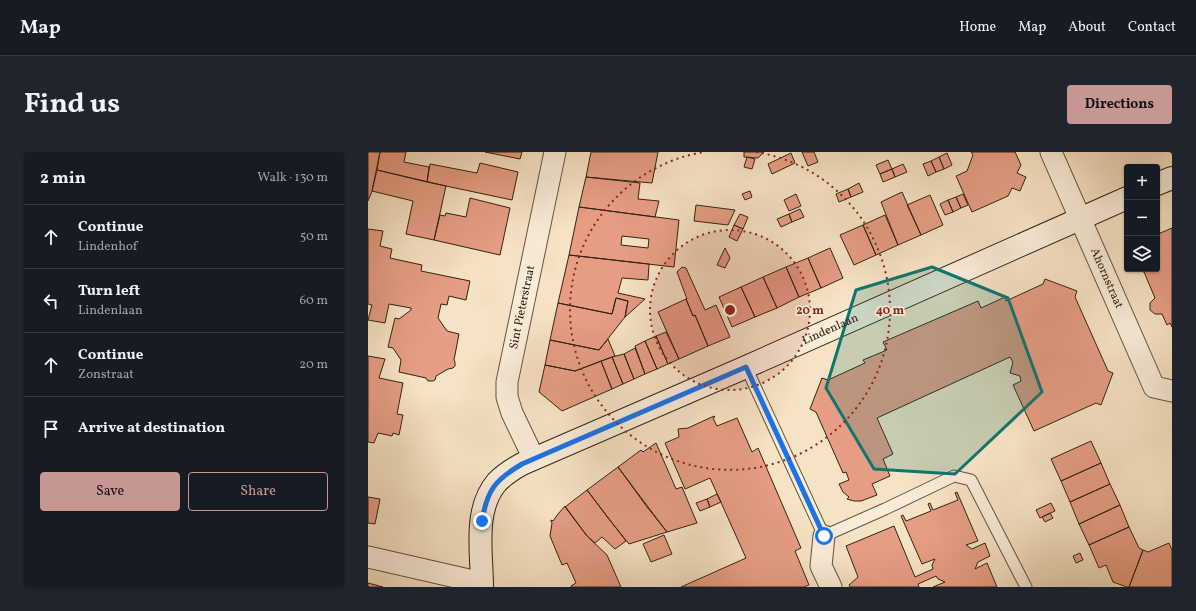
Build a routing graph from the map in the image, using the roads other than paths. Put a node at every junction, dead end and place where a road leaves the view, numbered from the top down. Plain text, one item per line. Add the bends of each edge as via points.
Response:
1 (555, 152) edge
2 (1051, 152) edge
3 (1172, 178) edge
4 (1160, 183) edge
5 (1124, 199) edge
6 (1080, 218) junction
7 (746, 367) junction
8 (1172, 391) edge
9 (534, 459) junction
10 (824, 536) junction
11 (368, 557) edge
12 (481, 586) edge
13 (831, 587) edge
14 (1026, 587) edge

1 - 9 street, Sint Pieterstraat via 507,382 507,397 512,413
2 - 6 street, Ahornstraat
3 - 4 street
5 - 6 street, Lindenlaan
6 - 7 street, Lindenlaan
6 - 8 street, Ahornstraat via 1154,387
7 - 9 street, Lindenlaan
7 - 10 lane
9 - 12 street, Lindenlaan via 502,477 490,491 482,521
10 - 13 street via 821,566
10 - 14 lane via 954,476 971,480
11 - 12 street

